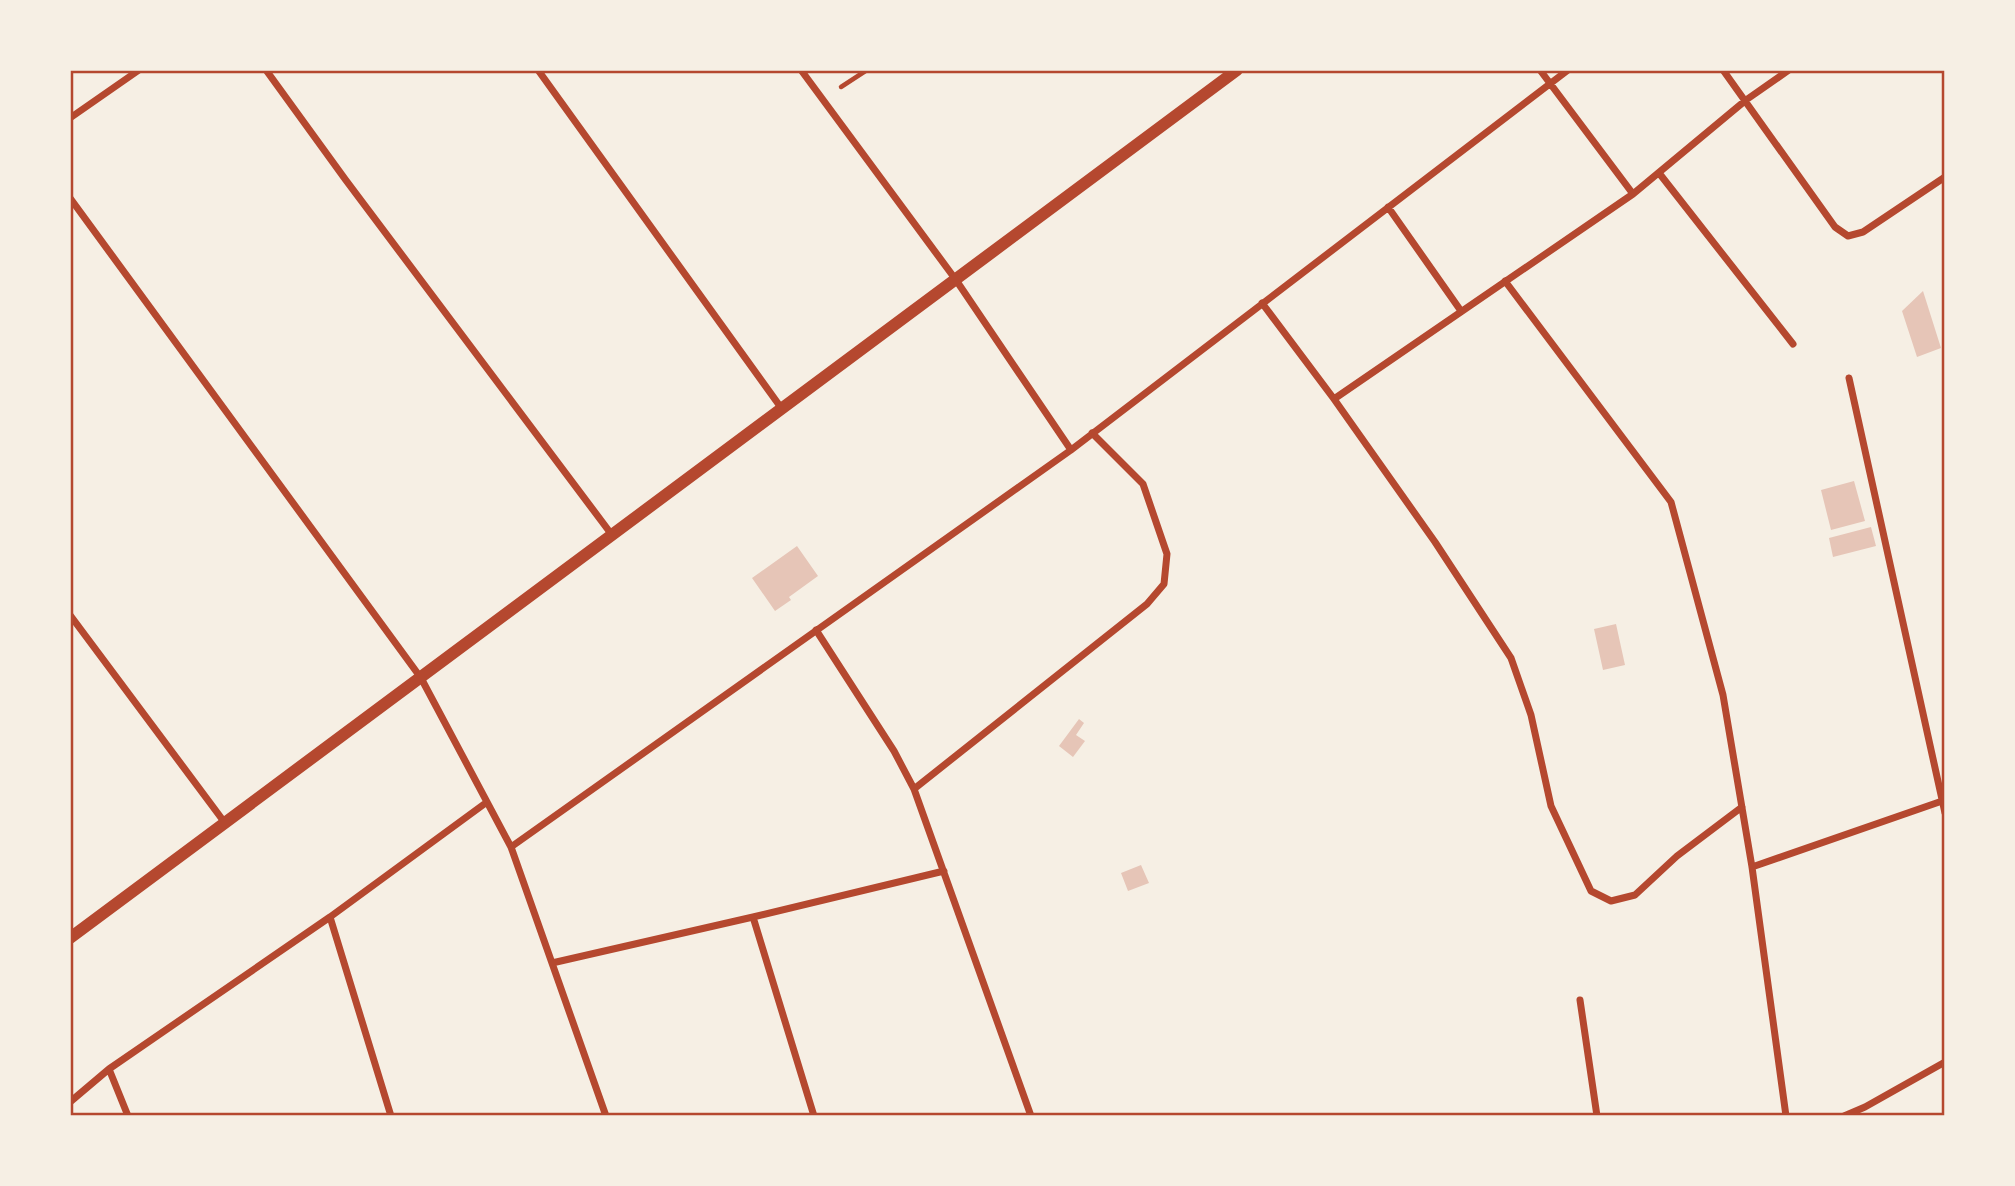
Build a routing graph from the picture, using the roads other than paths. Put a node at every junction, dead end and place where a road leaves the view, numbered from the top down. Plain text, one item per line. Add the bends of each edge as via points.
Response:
1 (139, 70) edge
2 (266, 70) edge
3 (538, 70) edge
4 (801, 70) edge
5 (1237, 70) edge
6 (1540, 70) edge
7 (1569, 70) edge
8 (1723, 70) edge
9 (1789, 70) edge
10 (1550, 84) junction
11 (1746, 100) junction
12 (70, 118) edge
13 (1658, 173) junction
14 (1945, 177) edge
15 (1633, 194) junction
16 (70, 198) edge
17 (1388, 207) junction
18 (956, 281) junction
19 (1505, 281) junction
20 (1262, 303) junction
21 (1461, 311) junction
22 (1793, 344) dead end
23 (1849, 378) dead end
24 (1334, 399) junction
25 (782, 410) junction
26 (1092, 433) junction
27 (1071, 450) junction
28 (612, 536) junction
29 (70, 615) edge
30 (816, 630) junction
31 (421, 678) junction
32 (914, 789) junction
33 (1944, 801) edge
34 (487, 802) junction
35 (1742, 807) junction
36 (1945, 813) edge
37 (225, 823) junction
38 (512, 847) junction
39 (1752, 867) junction
40 (944, 871) junction
41 (330, 917) junction
42 (753, 918) junction
43 (70, 938) edge
44 (552, 963) junction
45 (1580, 1000) dead end
46 (1945, 1062) edge
47 (109, 1069) junction
48 (70, 1102) edge
49 (128, 1116) edge
50 (391, 1116) edge
51 (606, 1116) edge
52 (814, 1116) edge
53 (1031, 1116) edge
54 (1597, 1116) edge
55 (1786, 1116) edge
56 (1844, 1116) edge

1 - 12 street
2 - 28 street
3 - 25 street
4 - 18 street
5 - 18 street
6 - 10 street
7 - 10 street
8 - 11 street
9 - 11 street
10 - 15 street
10 - 17 street
11 - 13 street
11 - 14 street via 1835,227 1848,236 1863,232
13 - 15 street
13 - 22 street
15 - 19 street
16 - 31 street
17 - 20 street
17 - 21 street
18 - 25 street
18 - 27 street
19 - 21 street
19 - 35 street via 1671,502 1723,695
20 - 24 street
20 - 26 street
21 - 24 street
23 - 33 street
24 - 35 street via 1511,658 1531,715 1551,806 1591,891 1611,901 1634,895
25 - 28 street
26 - 27 street
26 - 32 street via 1143,484 1167,554 1164,584 1147,604
27 - 30 street
28 - 31 street
29 - 37 street
30 - 32 street
30 - 38 street
31 - 34 street
31 - 37 street
32 - 40 street
33 - 36 street
33 - 39 street
34 - 38 street
34 - 41 street
35 - 39 street
37 - 43 street
38 - 44 street
39 - 55 street
40 - 42 street
40 - 53 street
41 - 47 street
41 - 50 street
42 - 44 street
42 - 52 street
44 - 51 street
45 - 54 street
46 - 56 street
47 - 48 street
47 - 49 street

